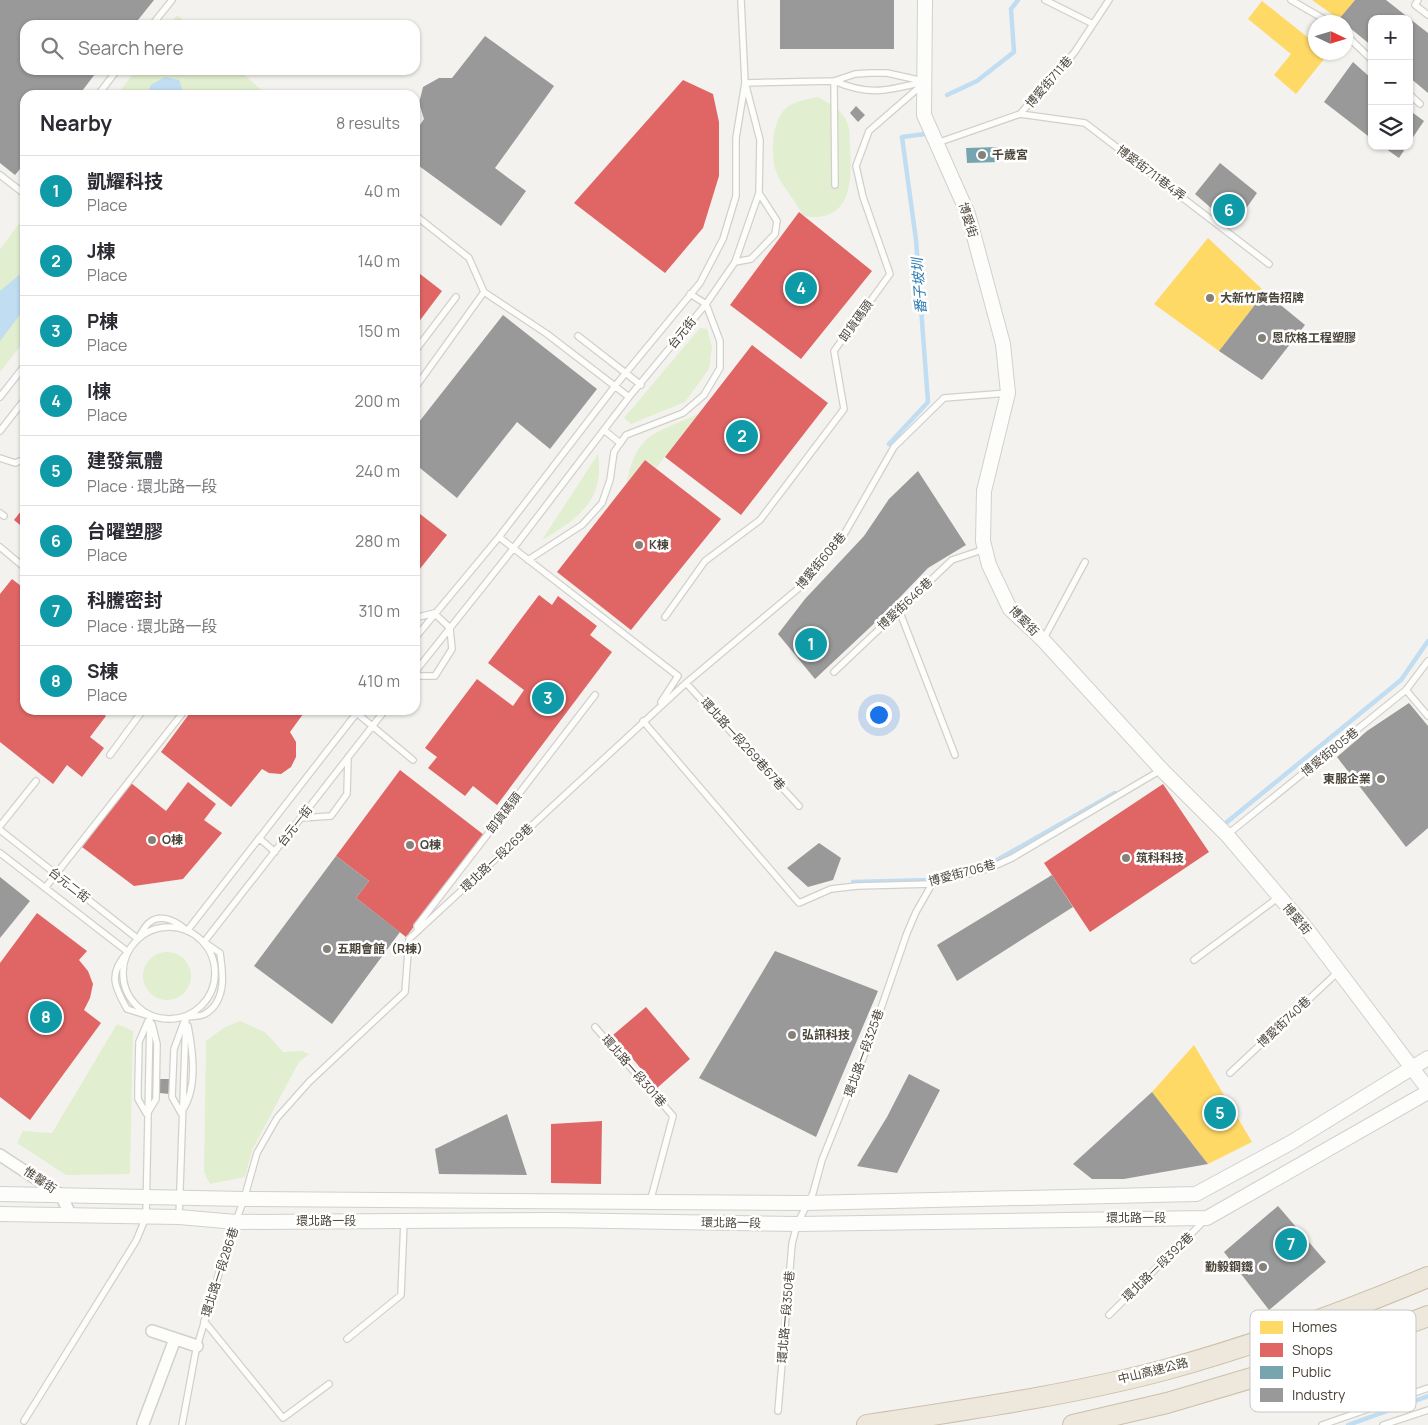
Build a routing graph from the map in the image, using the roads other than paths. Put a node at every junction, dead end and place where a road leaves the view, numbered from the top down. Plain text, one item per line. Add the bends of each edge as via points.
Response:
1 (172, 0) edge
2 (741, 0) edge
3 (925, 0) edge
4 (1045, 0) edge
5 (1109, 0) edge
6 (1291, 0) edge
7 (1418, 0) edge
8 (1317, 15) edge
9 (1428, 15) edge
10 (156, 20) edge
11 (1093, 24) junction
12 (1353, 42) edge
13 (1368, 56) edge
14 (113, 75) edge
15 (834, 81) junction
16 (745, 82) junction
17 (925, 82) junction
18 (102, 90) edge
19 (1413, 98) edge
20 (1420, 104) dead end
21 (1020, 114) junction
22 (937, 143) junction
23 (0, 174) edge
24 (835, 185) dead end
25 (20, 190) edge
26 (759, 193) junction
27 (420, 219) edge
28 (735, 262) junction
29 (1269, 264) dead end
30 (484, 292) junction
31 (690, 294) junction
32 (456, 297) dead end
33 (706, 304) junction
34 (578, 336) dead end
35 (420, 344) edge
36 (20, 371) edge
37 (627, 373) junction
38 (420, 381) edge
39 (641, 385) junction
40 (615, 386) junction
41 (1008, 393) junction
42 (0, 397) edge
43 (629, 397) junction
44 (20, 407) edge
45 (604, 430) junction
46 (0, 431) edge
47 (620, 443) junction
48 (0, 458) edge
49 (20, 461) edge
50 (499, 537) junction
51 (0, 547) edge
52 (513, 549) junction
53 (985, 549) junction
54 (528, 560) junction
55 (1086, 562) dead end
56 (20, 564) edge
57 (899, 610) junction
58 (434, 613) junction
59 (420, 617) edge
60 (665, 617) dead end
61 (450, 628) junction
62 (420, 631) edge
63 (1043, 640) junction
64 (1428, 661) edge
65 (420, 666) edge
66 (834, 672) dead end
67 (420, 676) edge
68 (686, 682) junction
69 (1406, 690) junction
70 (595, 695) dead end
71 (656, 710) junction
72 (139, 715) edge
73 (181, 715) edge
74 (353, 715) edge
75 (360, 715) edge
76 (381, 715) edge
77 (1428, 716) edge
78 (644, 721) junction
79 (372, 726) junction
80 (110, 755) dead end
81 (955, 755) dead end
82 (348, 757) junction
83 (413, 760) dead end
84 (1162, 770) junction
85 (36, 781) dead end
86 (799, 806) dead end
87 (301, 818) junction
88 (0, 826) edge
89 (0, 830) edge
90 (1227, 835) junction
91 (259, 838) junction
92 (274, 852) junction
93 (0, 853) edge
94 (56, 874) junction
95 (932, 884) junction
96 (45, 888) junction
97 (1279, 897) junction
98 (187, 930) junction
99 (418, 931) junction
100 (138, 939) junction
101 (204, 942) junction
102 (128, 952) junction
103 (1194, 960) dead end
104 (1339, 971) junction
105 (150, 1017) junction
106 (186, 1017) junction
107 (595, 1027) dead end
108 (1428, 1058) edge
109 (1413, 1068) junction
110 (1230, 1073) dead end
111 (1428, 1090) edge
112 (181, 1113) junction
113 (147, 1115) junction
114 (0, 1155) edge
115 (0, 1194) edge
116 (61, 1195) junction
117 (180, 1197) junction
118 (146, 1198) junction
119 (244, 1199) junction
120 (650, 1202) junction
121 (806, 1203) junction
122 (0, 1214) edge
123 (70, 1214) junction
124 (146, 1217) junction
125 (179, 1217) junction
126 (1207, 1218) junction
127 (404, 1221) junction
128 (236, 1222) junction
129 (798, 1224) junction
130 (1428, 1277) edge
131 (1343, 1310) edge
132 (1108, 1315) dead end
133 (1428, 1316) edge
134 (204, 1321) junction
135 (1416, 1321) edge
136 (152, 1331) dead end
137 (175, 1339) junction
138 (347, 1339) dead end
139 (1250, 1342) edge
140 (197, 1346) junction
141 (1250, 1379) edge
142 (329, 1384) dead end
143 (1428, 1388) edge
144 (1416, 1392) edge
145 (1428, 1410) edge
146 (778, 1411) dead end
147 (1359, 1412) edge
148 (24, 1421) dead end
149 (143, 1424) edge
150 (182, 1425) edge
151 (867, 1425) edge
152 (1073, 1425) edge
153 (1322, 1425) edge
154 (1383, 1425) edge

1 - 10 lane
2 - 16 lane, 台元街
3 - 17 street, 博愛街
4 - 11 lane
5 - 11 lane, 博愛街711巷
6 - 8 lane
7 - 9 lane via 1415,5
11 - 21 lane, 博愛街711巷 via 1074,53
12 - 13 lane
14 - 18 lane
15 - 16 lane
15 - 17 lane via 870,72
15 - 17 lane via 856,90 888,91
15 - 24 lane
16 - 26 lane, 台元街 via 760,140
16 - 31 lane, 台元街 via 736,138 736,196 723,239 700,283
17 - 22 street, 博愛街 via 924,115
17 - 60 lane, 卸貨碼頭 via 869,131 856,166 890,274 834,351 844,409 760,520 705,561
19 - 20 lane
21 - 22 lane, 博愛街711巷
21 - 29 lane, 博愛街711巷4弄 via 1085,123
22 - 41 street, 博愛街 via 968,214 1003,344
23 - 25 lane
26 - 28 lane, 台元街
26 - 28 lane via 777,221 775,234 751,259
27 - 30 lane via 469,258
28 - 33 lane, 台元街
30 - 38 lane
30 - 40 lane
31 - 33 lane
31 - 37 lane, 台元街
32 - 35 lane
33 - 39 lane, 台元街
33 - 47 lane via 720,342 720,368 704,395 683,413 626,435
34 - 37 lane
36 - 42 lane
37 - 39 lane
37 - 40 lane, 台元街
39 - 43 lane, 台元街
40 - 43 lane
40 - 50 lane, 台元街
41 - 53 street, 博愛街 via 984,491
41 - 68 lane, 博愛街608巷 via 944,398 894,447 842,538 800,587
43 - 45 lane, 台元街
44 - 46 lane
45 - 47 lane
45 - 52 lane, 台元街
47 - 54 lane via 614,452 610,480 602,503 582,525
48 - 49 lane via 15,463
50 - 52 lane
50 - 58 lane
51 - 56 lane
52 - 54 lane
52 - 61 lane
53 - 57 lane, 博愛街646巷 via 952,560
53 - 63 street, 博愛街 via 1010,609
54 - 71 lane via 678,676
55 - 63 lane
57 - 66 lane, 博愛街646巷
57 - 81 lane
58 - 59 lane
58 - 61 lane
58 - 62 lane
61 - 65 lane
61 - 67 lane via 452,649 434,676
63 - 84 street, 博愛街
64 - 69 lane, 博愛街805巷
68 - 71 lane, 博愛街608巷
68 - 86 lane, 環北路一段269巷67巷
69 - 77 lane
69 - 90 lane, 博愛街805巷
70 - 99 lane, 卸貨碼頭 via 417,926
71 - 78 lane, 博愛街608巷
72 - 80 lane
73 - 94 lane
74 - 91 lane, 台元一街
75 - 79 lane
76 - 79 lane, 台元一街
78 - 95 lane, 博愛街706巷 via 799,903 831,889
78 - 99 lane, 環北路一段269巷
79 - 82 lane, 台元一街
79 - 83 lane
82 - 87 lane, 台元一街
82 - 87 lane via 348,794 331,816
84 - 90 street, 博愛街
84 - 95 lane, 博愛街706巷 via 1012,858 990,868
85 - 88 lane
87 - 92 lane, 台元一街
89 - 94 lane, 台元二街
90 - 97 street, 博愛街
91 - 92 lane
91 - 98 lane, 台元一街
92 - 101 lane, 台元一街
93 - 96 lane, 台元二街
94 - 96 lane
94 - 100 lane, 台元二街
95 - 121 lane, 環北路一段325巷 via 907,934 870,1043
96 - 102 lane, 台元二街
97 - 103 lane
97 - 104 street, 博愛街
98 - 100 lane via 157,928
98 - 101 lane
99 - 119 lane, 環北路一段269巷 via 409,939 404,992 277,1118 256,1153
100 - 102 lane
101 - 106 lane via 214,965 214,980 210,995 201,1007
101 - 106 lane via 220,953 223,987 204,1014
102 - 105 lane via 122,976 125,991 134,1004
104 - 109 street, 博愛街
104 - 110 lane, 博愛街740巷
105 - 106 lane
105 - 113 lane
105 - 113 lane via 139,1042 138,1099
106 - 112 lane
106 - 112 lane via 174,1049 172,1097
107 - 120 lane, 環北路一段301巷 via 673,1116
108 - 109 street, 環北路一段
109 - 111 street, 博愛街
109 - 121 street, 環北路一段 via 1292,1142 1196,1194
111 - 126 street, 環北路一段
112 - 117 lane
113 - 118 lane
114 - 116 street, 惟馨街
115 - 116 street, 環北路一段
116 - 118 street, 環北路一段
116 - 123 street, 惟馨街
117 - 118 street, 環北路一段
117 - 119 street, 環北路一段
117 - 125 lane
118 - 124 lane
119 - 120 street, 環北路一段
119 - 128 lane, 環北路一段286巷
120 - 121 street, 環北路一段
121 - 129 lane, 環北路一段325巷
122 - 123 street, 環北路一段
123 - 124 street, 環北路一段
124 - 125 street, 環北路一段
124 - 148 lane via 136,1241
125 - 128 street, 環北路一段
126 - 129 street, 環北路一段
126 - 132 lane, 環北路一段392巷
127 - 128 street, 環北路一段
127 - 129 street, 環北路一段
127 - 138 lane via 400,1295
128 - 134 lane, 環北路一段286巷
129 - 146 lane, 環北路一段350巷 via 792,1244
130 - 131 highway, 中山高速公路
133 - 135 highway
134 - 140 lane, 環北路一段286巷
134 - 142 lane via 282,1418
136 - 137 street
137 - 140 street
137 - 149 street
139 - 151 highway, 中山高速公路 via 1168,1369 961,1411
140 - 150 lane, 環北路一段286巷
141 - 152 highway
143 - 144 lane
145 - 154 lane
147 - 153 lane

